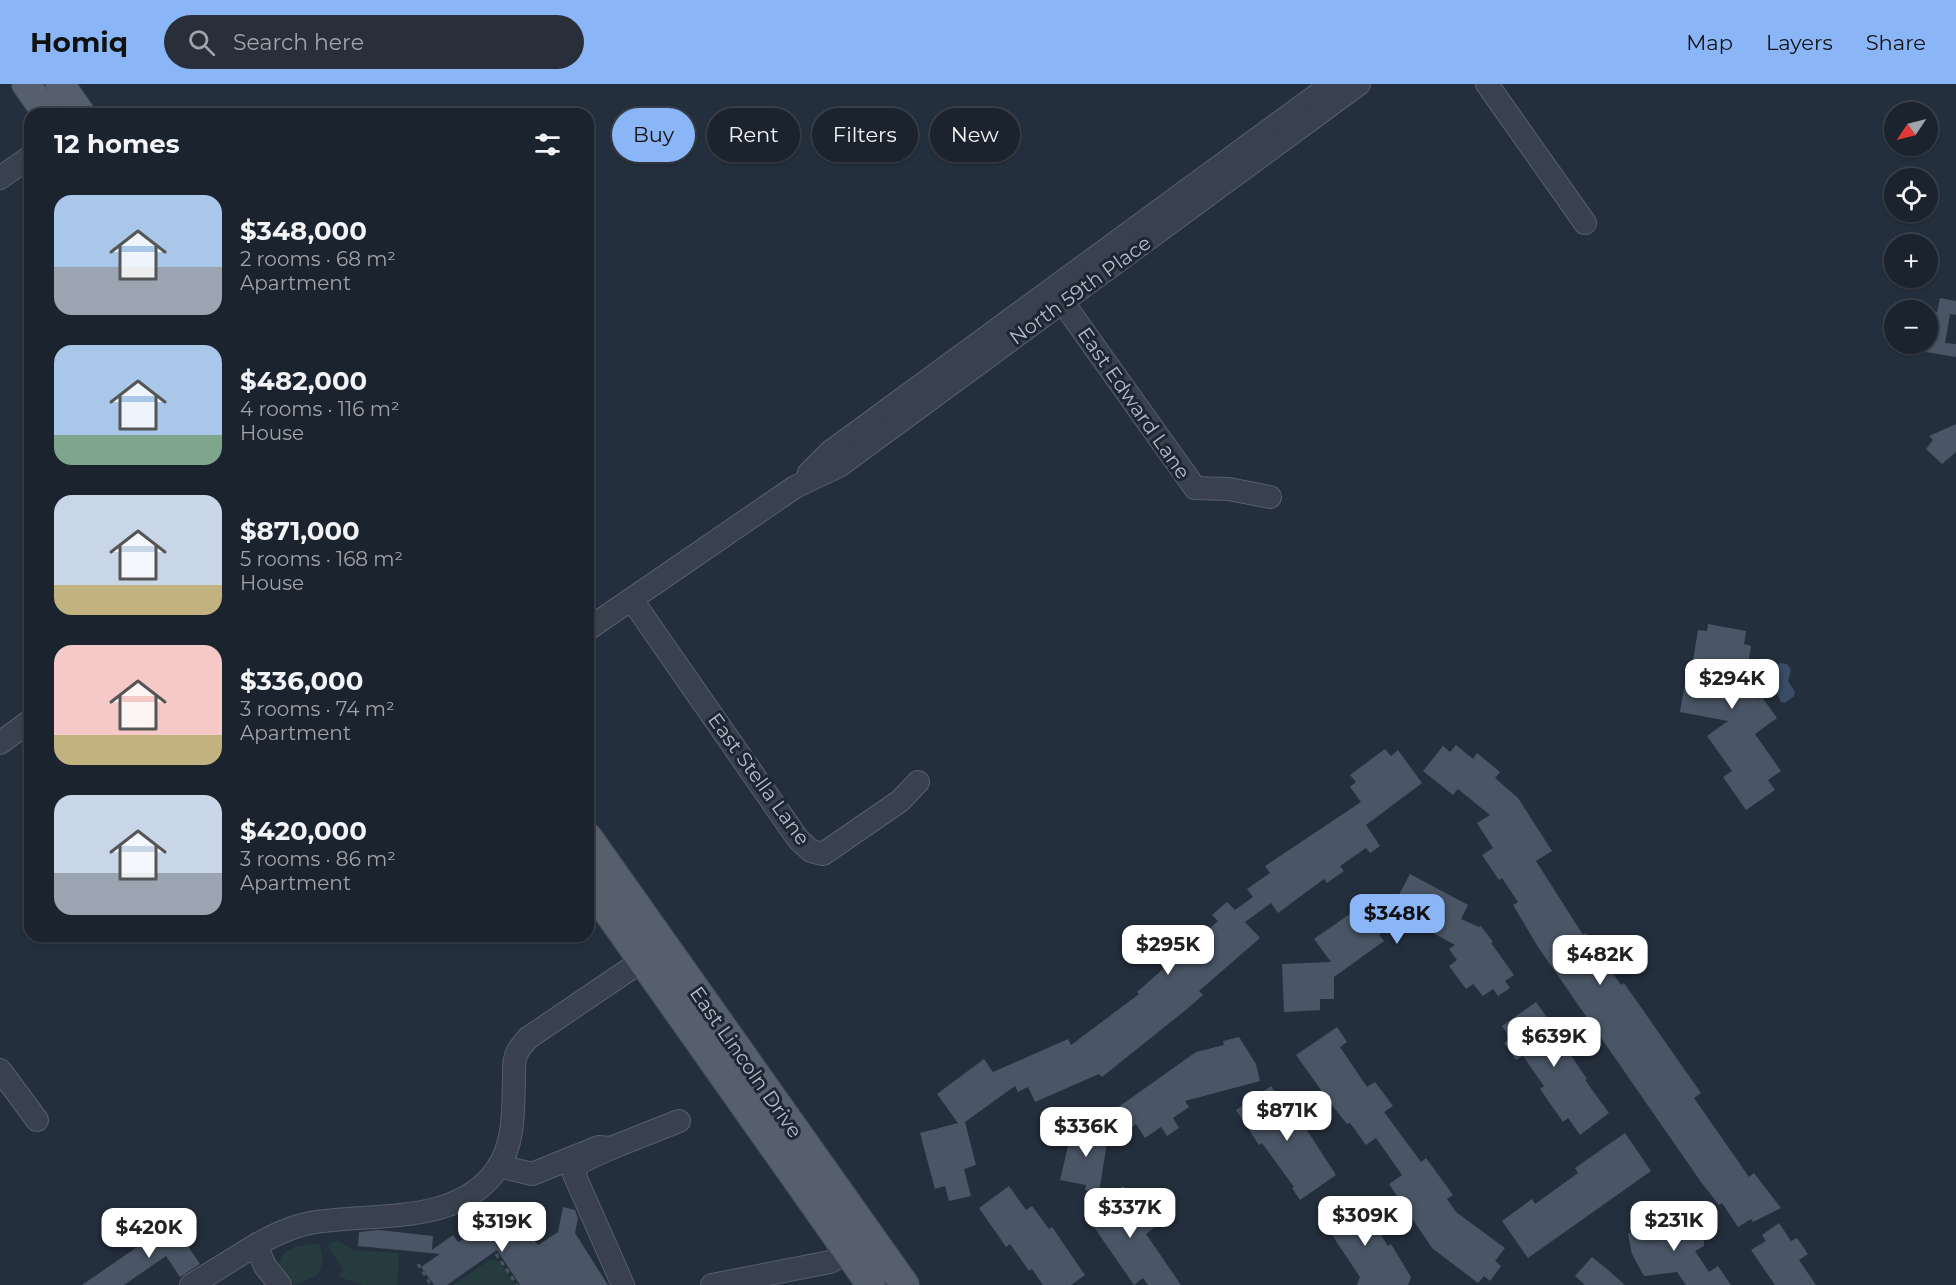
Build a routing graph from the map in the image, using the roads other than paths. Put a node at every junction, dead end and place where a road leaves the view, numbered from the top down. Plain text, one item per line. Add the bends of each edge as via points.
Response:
1 (26, 84) edge
2 (60, 84) edge
3 (1332, 84) edge
4 (1359, 84) edge
5 (1487, 84) edge
6 (43, 108) edge
7 (77, 108) edge
8 (24, 161) edge
9 (0, 178) edge
10 (1585, 224) dead end
11 (1058, 295) junction
12 (1270, 497) dead end
13 (632, 600) junction
14 (594, 625) edge
15 (24, 725) edge
16 (0, 743) edge
17 (918, 782) dead end
18 (594, 848) edge
19 (594, 890) edge
20 (653, 954) junction
21 (0, 1070) edge
22 (37, 1120) dead end
23 (679, 1121) dead end
24 (611, 1148) junction
25 (553, 1165) junction
26 (499, 1166) junction
27 (574, 1174) junction
28 (256, 1245) junction
29 (860, 1246) junction
30 (764, 1280) edge
31 (191, 1285) edge
32 (280, 1285) edge
33 (623, 1285) edge
34 (712, 1285) edge
35 (871, 1285) edge
36 (905, 1285) edge

1 - 6 main road
2 - 7 main road
3 - 11 street, North 59th Place
4 - 11 street, North 59th Place
5 - 10 street
8 - 9 street
11 - 12 street, East Edward Lane via 1195,488 1229,489
11 - 13 street, North 59th Place via 839,466 795,487
13 - 14 street, North 59th Place
13 - 17 street, East Stella Lane via 798,839 811,851 823,854 900,801
15 - 16 street
18 - 20 main road, East Lincoln Drive
19 - 20 main road, East Lincoln Drive
20 - 26 street via 528,1038 517,1053 511,1138
20 - 29 main road, East Lincoln Drive
21 - 22 street
23 - 24 street
24 - 25 street via 599,1147
24 - 27 street via 579,1163
25 - 26 street via 532,1174
25 - 27 street
26 - 28 street via 468,1195 443,1207 309,1223 284,1230
27 - 33 street
28 - 31 street
28 - 32 street via 265,1266
29 - 30 street via 830,1262
29 - 35 main road, East Lincoln Drive
29 - 36 main road, East Lincoln Drive
30 - 34 street

